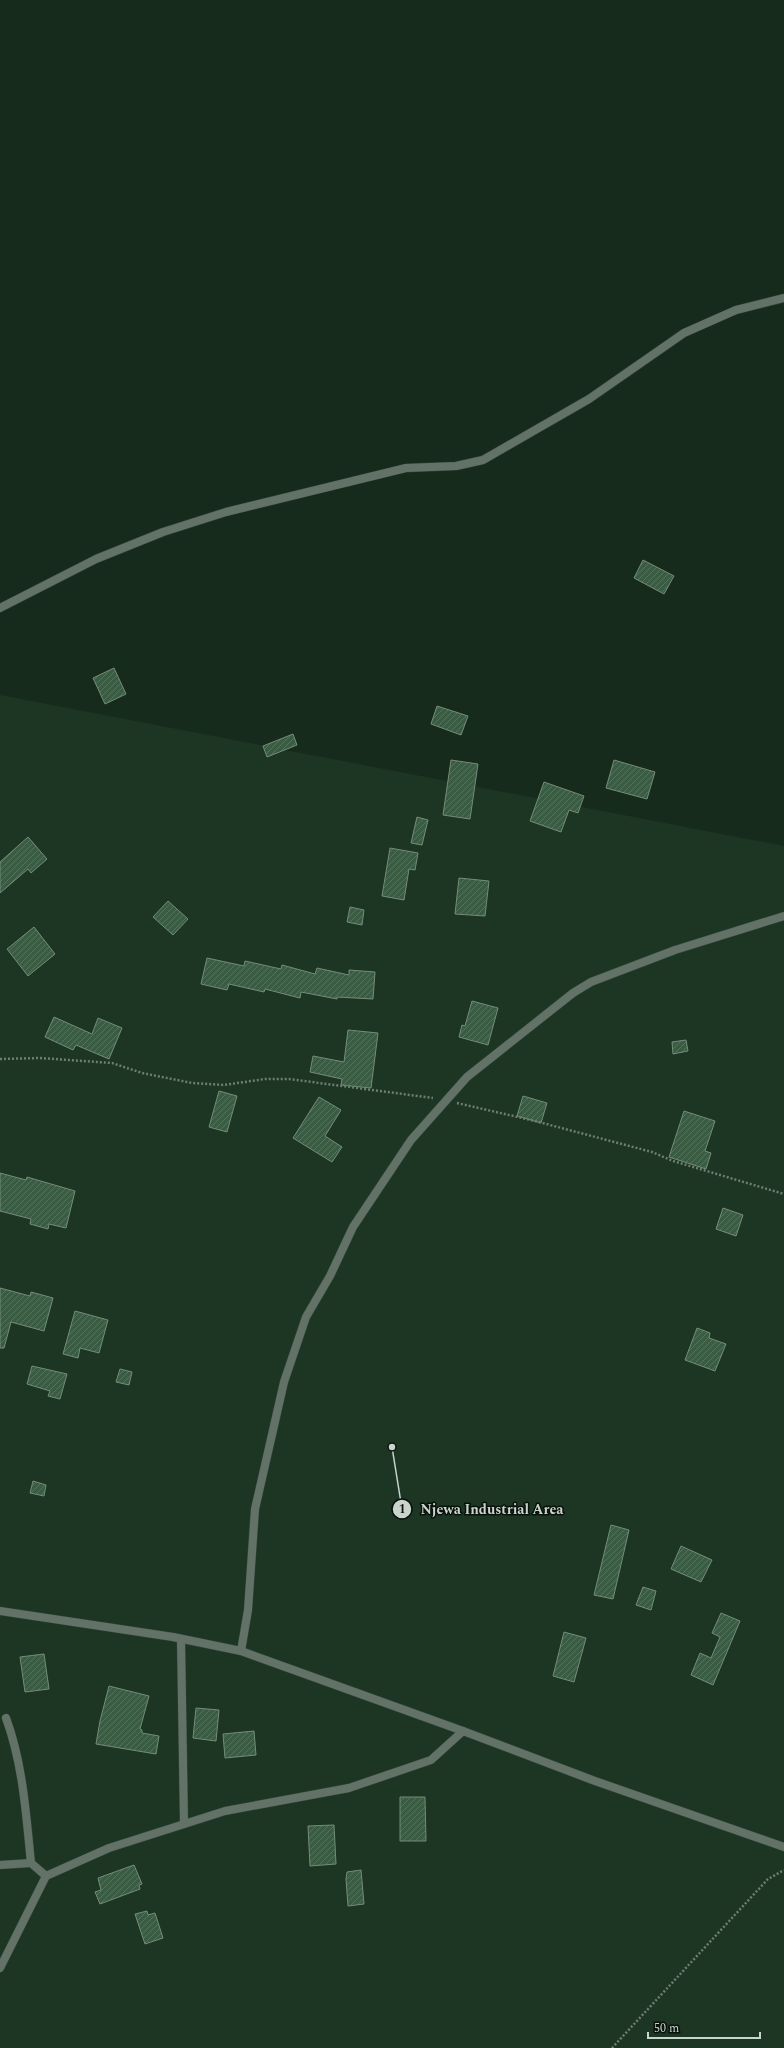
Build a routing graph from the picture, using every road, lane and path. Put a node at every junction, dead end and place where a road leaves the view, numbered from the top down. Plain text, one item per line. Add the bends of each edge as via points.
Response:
1 (784, 298) edge
2 (0, 608) edge
3 (784, 916) edge
4 (0, 1059) edge
5 (447, 1100) junction
6 (784, 1194) edge
7 (0, 1611) edge
8 (181, 1640) junction
9 (241, 1652) junction
10 (6, 1718) dead end
11 (463, 1731) junction
12 (184, 1824) junction
13 (784, 1847) edge
14 (31, 1863) junction
15 (0, 1865) edge
16 (784, 1870) edge
17 (46, 1876) junction
18 (0, 1968) edge
19 (612, 2048) edge

1 - 2 street via 736,310 684,333 589,399 483,460 456,466 406,468 226,512 163,532 96,559
3 - 5 street via 675,950 591,982 481,1064
4 - 5 path via 40,1058 112,1062 192,1084 224,1085 265,1078 289,1078
5 - 6 path via 535,1120 652,1152 673,1161
5 - 9 street via 411,1140 353,1227 330,1276 306,1317 284,1382 255,1509 248,1610
7 - 8 street
8 - 9 street
8 - 12 street
9 - 11 street
10 - 14 street via 13,1737 21,1778
11 - 12 street via 431,1760 349,1788 225,1811
11 - 13 street via 595,1781
12 - 17 street via 109,1848
14 - 15 street
14 - 17 street
16 - 19 path via 768,1879
17 - 18 street

